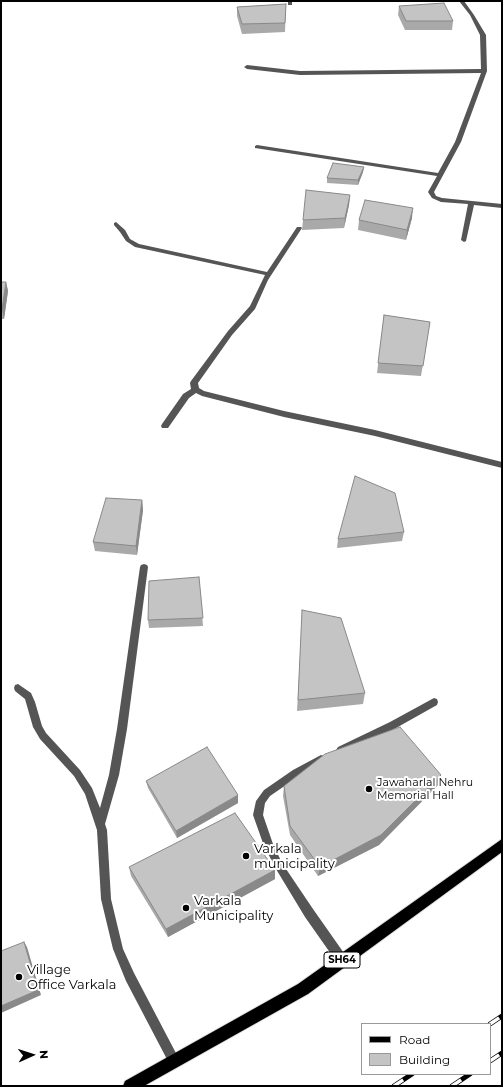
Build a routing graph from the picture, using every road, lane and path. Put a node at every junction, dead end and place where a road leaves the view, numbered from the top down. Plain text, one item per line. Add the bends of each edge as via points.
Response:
1 (461, 1) edge
2 (247, 67) dead end
3 (484, 70) junction
4 (257, 147) dead end
5 (440, 175) junction
6 (471, 204) junction
7 (502, 206) edge
8 (116, 224) dead end
9 (299, 228) dead end
10 (464, 240) dead end
11 (269, 274) junction
12 (196, 389) junction
13 (165, 426) dead end
14 (502, 465) edge
15 (144, 567) dead end
16 (18, 688) dead end
17 (434, 702) dead end
18 (101, 823) junction
19 (502, 845) edge
20 (342, 960) junction
21 (174, 1061) junction
22 (130, 1086) edge

1 - 3 street via 483,35
2 - 3 street via 307,73
3 - 5 street via 458,142
4 - 5 street
5 - 6 street via 431,190 434,197
6 - 7 street
6 - 10 street
8 - 11 street via 128,240 137,246
9 - 11 street
11 - 12 street via 253,307 230,333 194,383
12 - 13 street via 186,396
12 - 14 street via 202,393 284,414 375,433
15 - 18 street via 122,729 114,775
16 - 18 street via 28,696 43,736 77,773 89,791
17 - 20 street via 296,773 268,794 260,805 259,820 269,846 309,913
18 - 21 street via 106,899 118,949
19 - 20 main road, SH64
20 - 21 main road, SH64 via 303,989
21 - 22 main road, SH64

